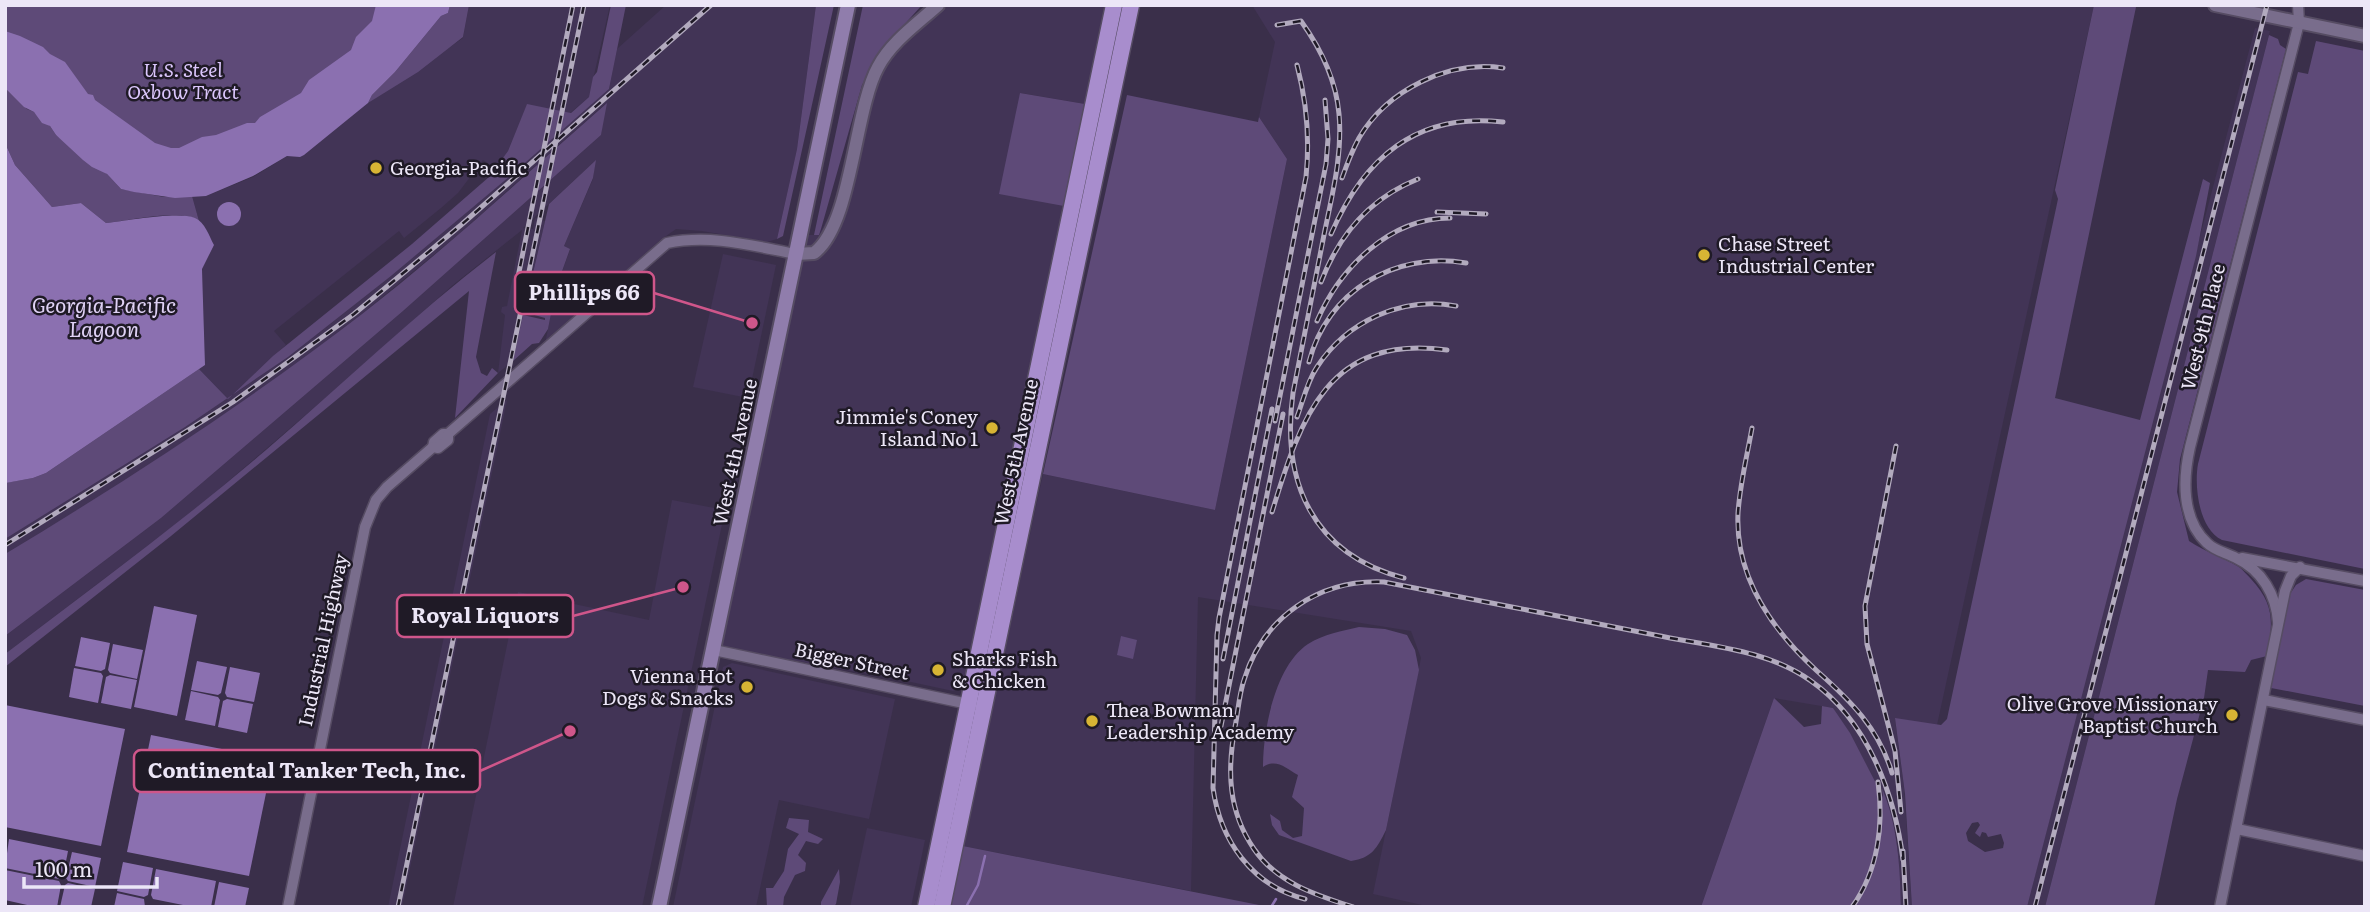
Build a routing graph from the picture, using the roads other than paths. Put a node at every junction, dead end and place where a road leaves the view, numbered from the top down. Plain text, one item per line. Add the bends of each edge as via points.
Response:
1 (848, 5) edge
2 (1114, 5) edge
3 (1130, 5) edge
4 (2215, 5) edge
5 (2298, 5) edge
6 (934, 8) edge
7 (2299, 23) junction
8 (2365, 36) edge
9 (1071, 214) junction
10 (1087, 217) junction
11 (796, 254) junction
12 (1007, 555) junction
13 (2234, 556) junction
14 (2300, 567) junction
15 (2365, 581) edge
16 (2278, 622) junction
17 (714, 650) junction
18 (2264, 699) junction
19 (976, 706) junction
20 (2365, 720) edge
21 (2237, 829) junction
22 (2365, 856) edge
23 (288, 907) edge
24 (659, 907) edge
25 (926, 907) edge
26 (942, 907) edge
27 (2220, 907) edge

1 - 11 main road, West 4th Avenue
2 - 9 main road, West 5th Avenue
3 - 10 main road, West 5th Avenue
4 - 7 street
5 - 7 street, West 9th Place
6 - 11 street via 878,66 826,243 814,253
7 - 8 street
7 - 13 street, West 9th Place via 2185,472 2196,529 2207,543
9 - 10 main road
9 - 12 main road, West 5th Avenue
10 - 12 main road, West 5th Avenue
11 - 17 main road, West 4th Avenue
11 - 23 street, Industrial Highway via 714,239 667,243 443,434 376,500 365,527
12 - 19 main road, West 5th Avenue
13 - 14 street
13 - 16 street, West 9th Place via 2267,586
14 - 15 street
14 - 16 street via 2287,583
16 - 18 street
17 - 19 street, Bigger Street
17 - 24 main road, West 4th Avenue
18 - 20 street
18 - 21 street
19 - 25 main road, West 5th Avenue
19 - 26 main road, West 5th Avenue
21 - 22 street
21 - 27 street

